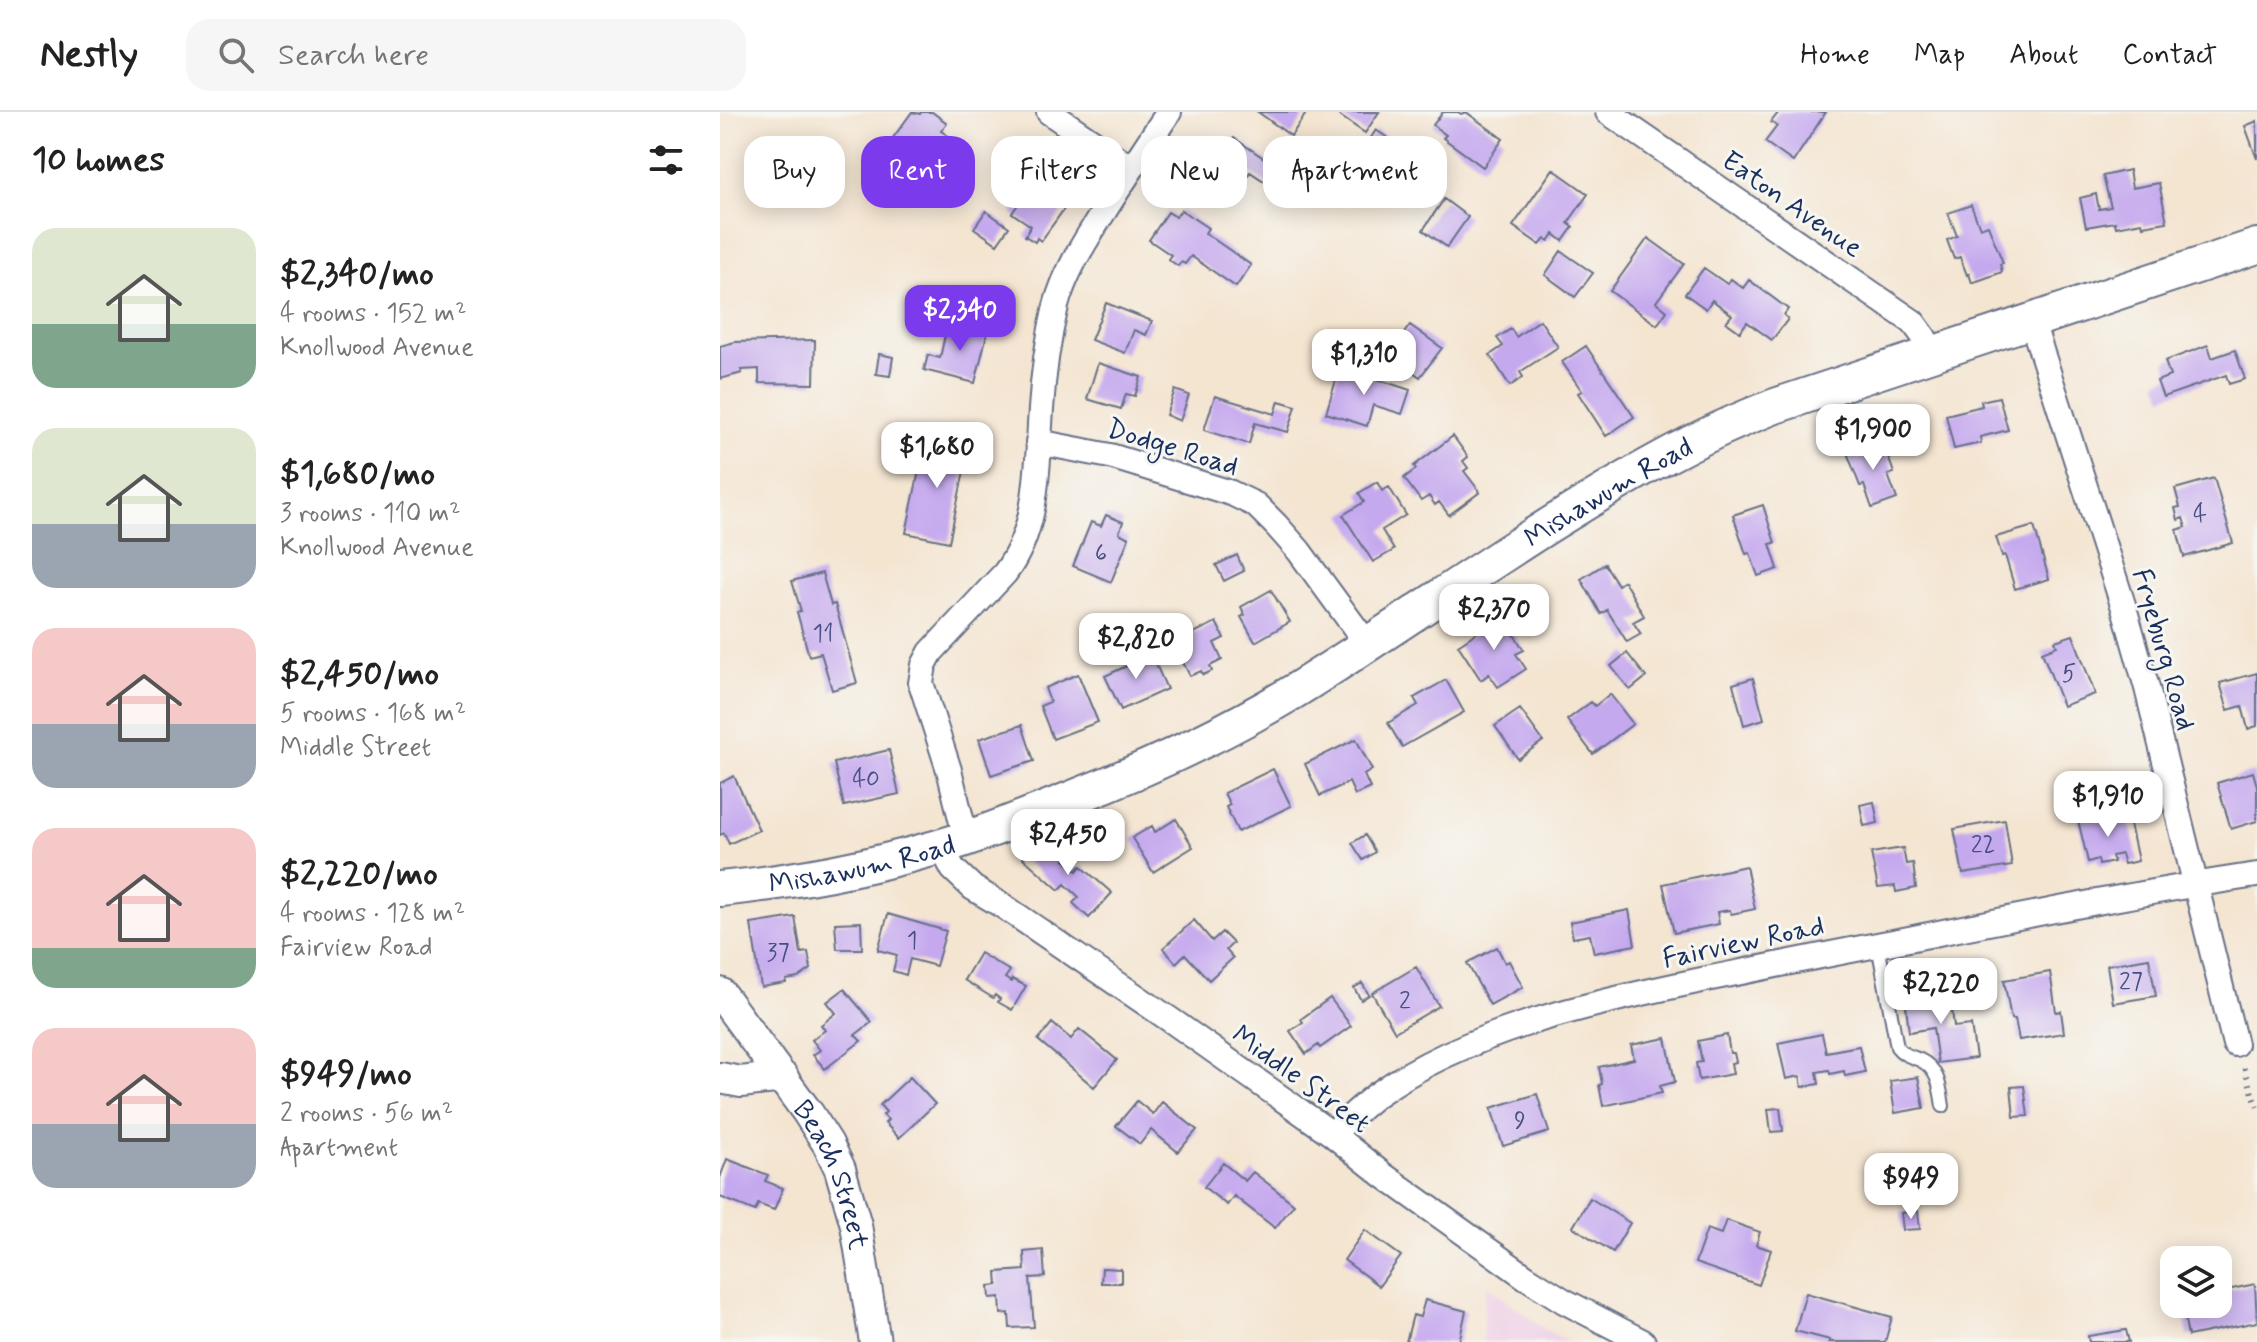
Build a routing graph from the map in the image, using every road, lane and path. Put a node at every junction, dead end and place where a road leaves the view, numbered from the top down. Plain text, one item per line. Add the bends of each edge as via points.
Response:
1 (1049, 112) edge
2 (1169, 112) edge
3 (1608, 112) edge
4 (1641, 121) edge
5 (1131, 168) junction
6 (2257, 246) edge
7 (2032, 322) junction
8 (1931, 354) junction
9 (1038, 442) junction
10 (1367, 644) junction
11 (954, 842) junction
12 (2257, 875) edge
13 (2196, 884) junction
14 (720, 889) edge
15 (1878, 945) junction
16 (720, 993) edge
17 (2235, 1044) joint
18 (783, 1077) junction
19 (720, 1078) edge
20 (1943, 1106) dead end
21 (2257, 1107) edge
22 (1332, 1134) junction
23 (875, 1342) edge
24 (1643, 1342) edge

1 - 5 street
2 - 5 street
3 - 4 street, Eaton Avenue
4 - 8 street, Eaton Avenue via 1913,322
5 - 9 street via 1085,241 1057,303
6 - 7 main road, Mishawum Road
7 - 8 main road, Mishawum Road
7 - 13 street, Fryeburg Road via 2125,611
8 - 10 main road, Mishawum Road via 1775,406 1680,447
9 - 10 street, Dodge Road via 1110,456 1256,505 1299,551
9 - 11 street via 1033,501 1013,562 931,652 922,673 949,770
10 - 11 main road, Mishawum Road via 1191,748
11 - 14 main road, Mishawum Road via 826,873
11 - 22 street, Middle Street via 953,869 973,888
12 - 13 street, Fairview Road
13 - 15 street, Fairview Road
13 - 17 street, Fryeburg Road
15 - 20 lane via 1897,1047 1931,1068
15 - 22 street, Fairview Road via 1544,1018 1415,1071
16 - 18 street
17 - 21 path
18 - 19 street, Beach Street via 741,1082
18 - 23 street, Beach Street via 828,1144 848,1191
22 - 24 street, Middle Street via 1526,1277

